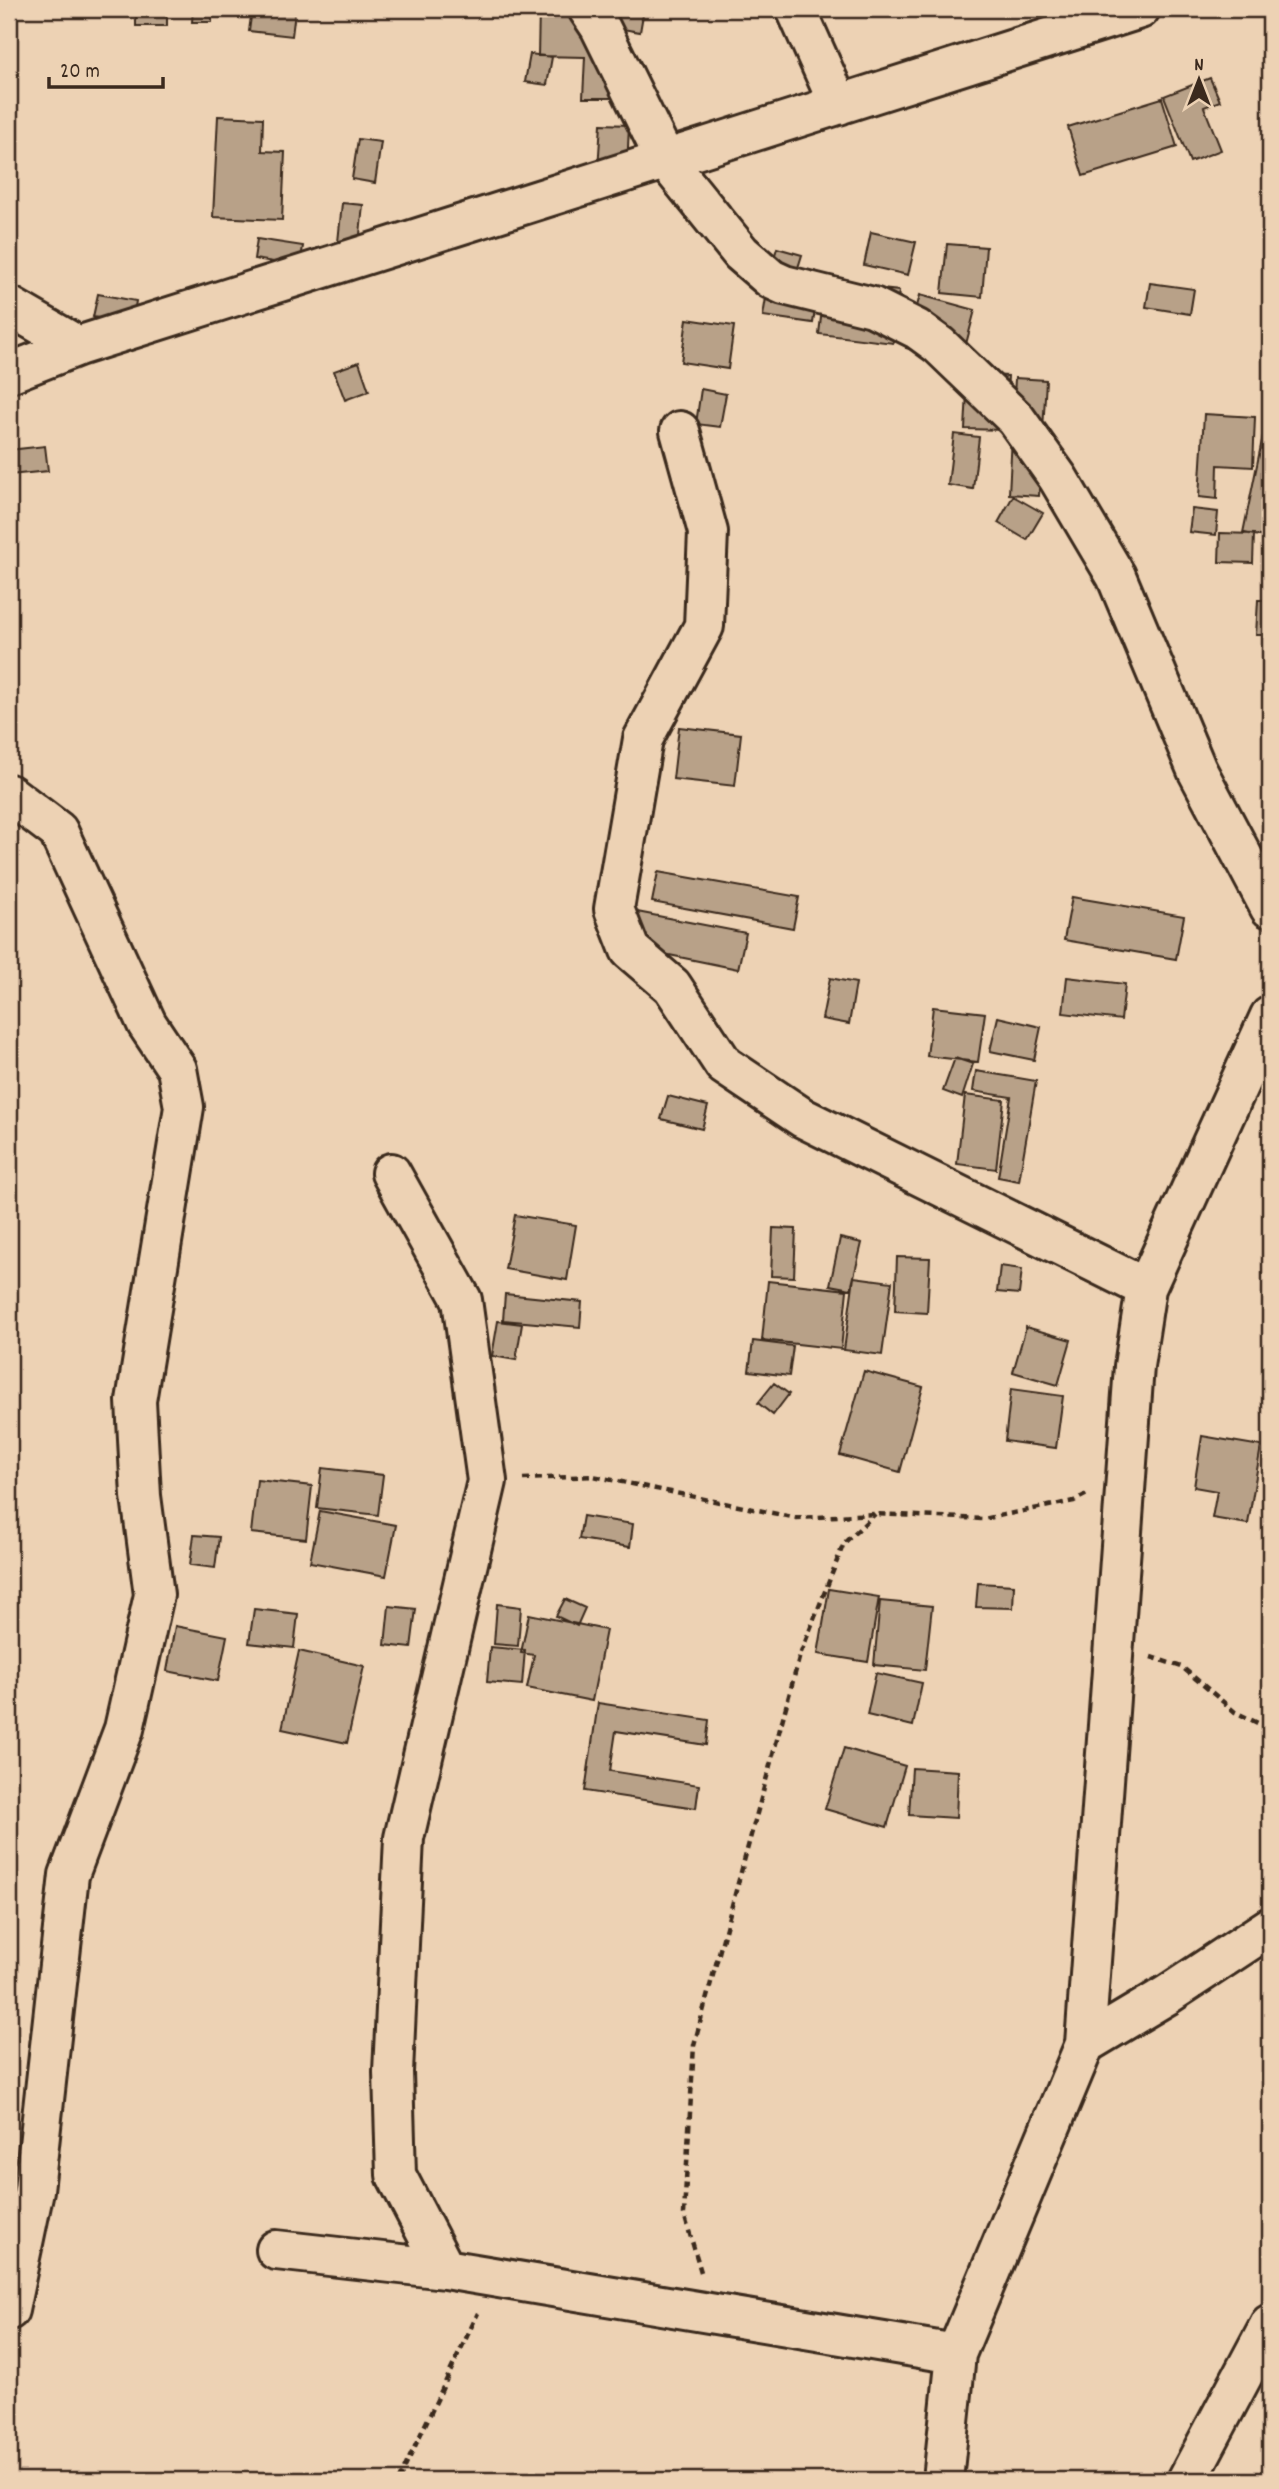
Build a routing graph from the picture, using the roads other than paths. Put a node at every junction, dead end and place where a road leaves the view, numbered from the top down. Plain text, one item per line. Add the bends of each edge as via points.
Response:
1 (588, 9) edge
2 (796, 9) edge
3 (1140, 9) edge
4 (839, 104) junction
5 (665, 159) junction
6 (9, 306) edge
7 (78, 346) junction
8 (9, 373) edge
9 (680, 431) dead end
10 (9, 794) edge
11 (1270, 908) edge
12 (1270, 1016) edge
13 (391, 1173) dead end
14 (1146, 1288) junction
15 (1270, 1927) edge
16 (1085, 2044) junction
17 (276, 2250) dead end
18 (445, 2269) junction
19 (9, 2310) edge
20 (1270, 2324) edge
21 (957, 2354) junction
22 (943, 2480) edge
23 (1187, 2480) edge

1 - 5 street
2 - 4 street
3 - 4 street
4 - 5 street
5 - 7 street
5 - 11 street via 741,253 771,279 873,307 917,329 1016,419 1116,576 1197,770
6 - 7 street
7 - 8 street
9 - 14 street via 708,532 704,626 643,739 614,909 630,950 672,986 724,1065 803,1118
10 - 19 street via 58,831 147,1024 177,1069 184,1107 136,1401 141,1496 154,1595 124,1729 69,1875 34,2190
12 - 14 street
13 - 18 street via 462,1300 487,1481 404,1838 393,2072 396,2175
14 - 16 street via 1134,1366
15 - 16 street
16 - 21 street
17 - 18 street
18 - 21 street
20 - 23 street
21 - 22 street

